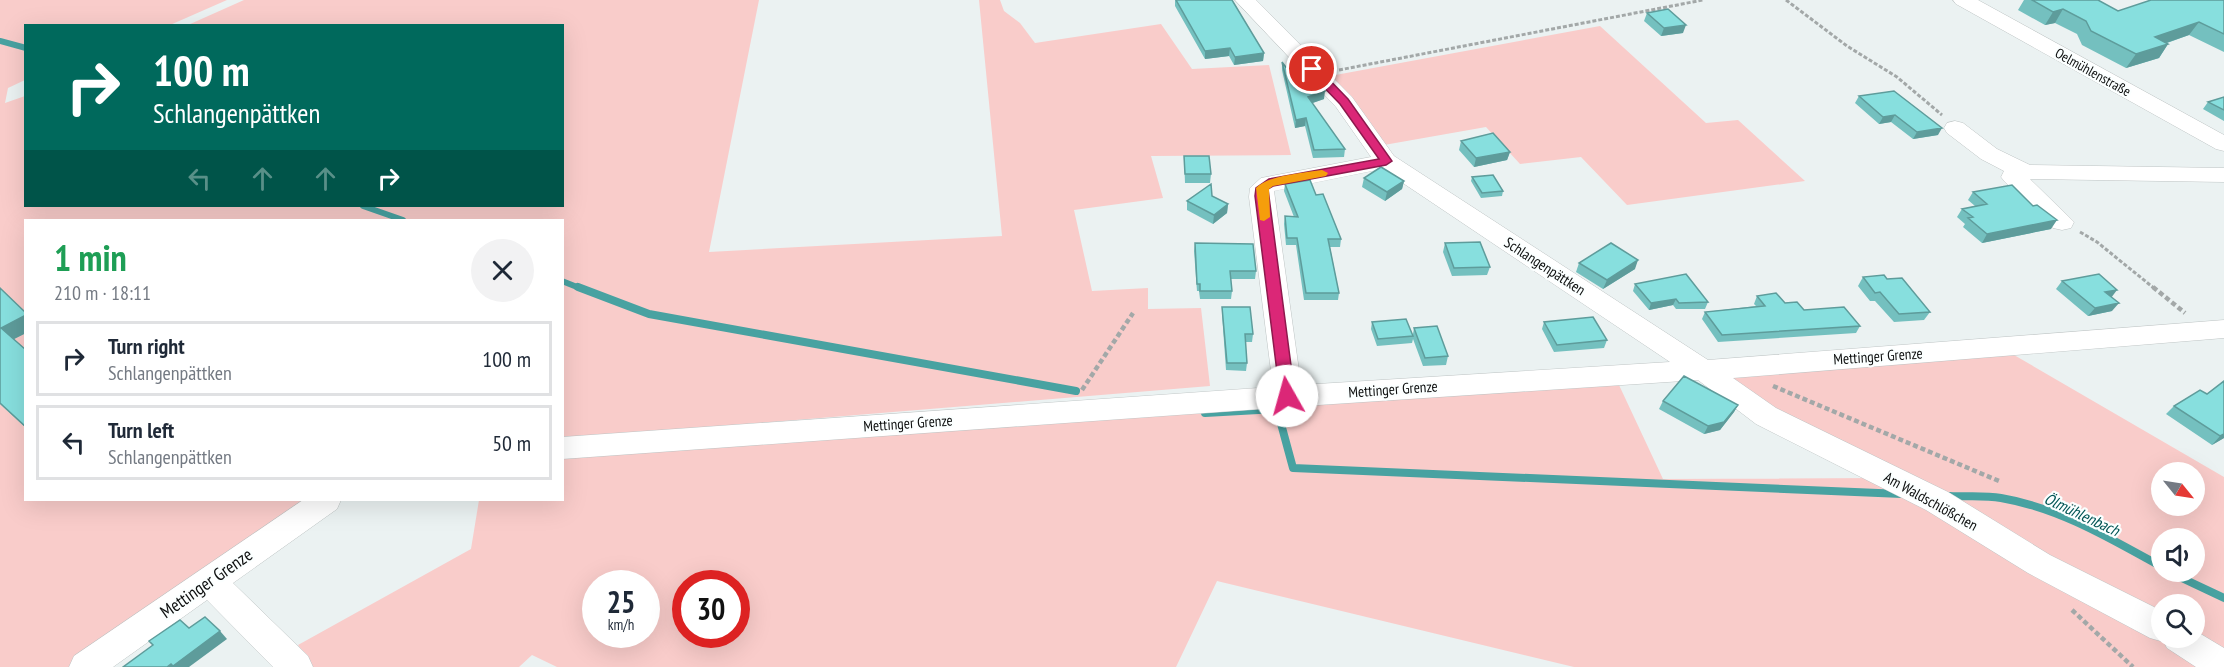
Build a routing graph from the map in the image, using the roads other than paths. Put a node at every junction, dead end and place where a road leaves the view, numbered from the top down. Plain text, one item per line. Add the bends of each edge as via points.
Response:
1 (1245, 0) edge
2 (1963, 0) edge
3 (1955, 128) road end
4 (2224, 144) edge
5 (1386, 161) junction
6 (2017, 169) junction
7 (2224, 175) edge
8 (2062, 222) road end
9 (2215, 330) edge
10 (1717, 369) junction
11 (1287, 396) junction
12 (564, 448) edge
13 (325, 501) edge
14 (207, 581) junction
15 (2151, 622) edge
16 (2196, 648) edge
17 (2224, 666) edge
18 (86, 667) edge
19 (296, 667) edge

1 - 5 street, Schlangenpättken via 1344,102
2 - 4 street, Oelmühlenstraße
3 - 6 street via 1986,154
5 - 10 street, Schlangenpättken
5 - 11 street via 1269,183 1262,188
6 - 7 street
6 - 8 street via 2013,177
9 - 10 street, Mettinger Grenze
10 - 11 street, Mettinger Grenze
10 - 15 street, Am Waldschlößchen via 1766,416 1937,501 2039,564
11 - 12 street, Mettinger Grenze
13 - 14 street, Mettinger Grenze
14 - 18 street, Mettinger Grenze
14 - 19 street
16 - 17 street

